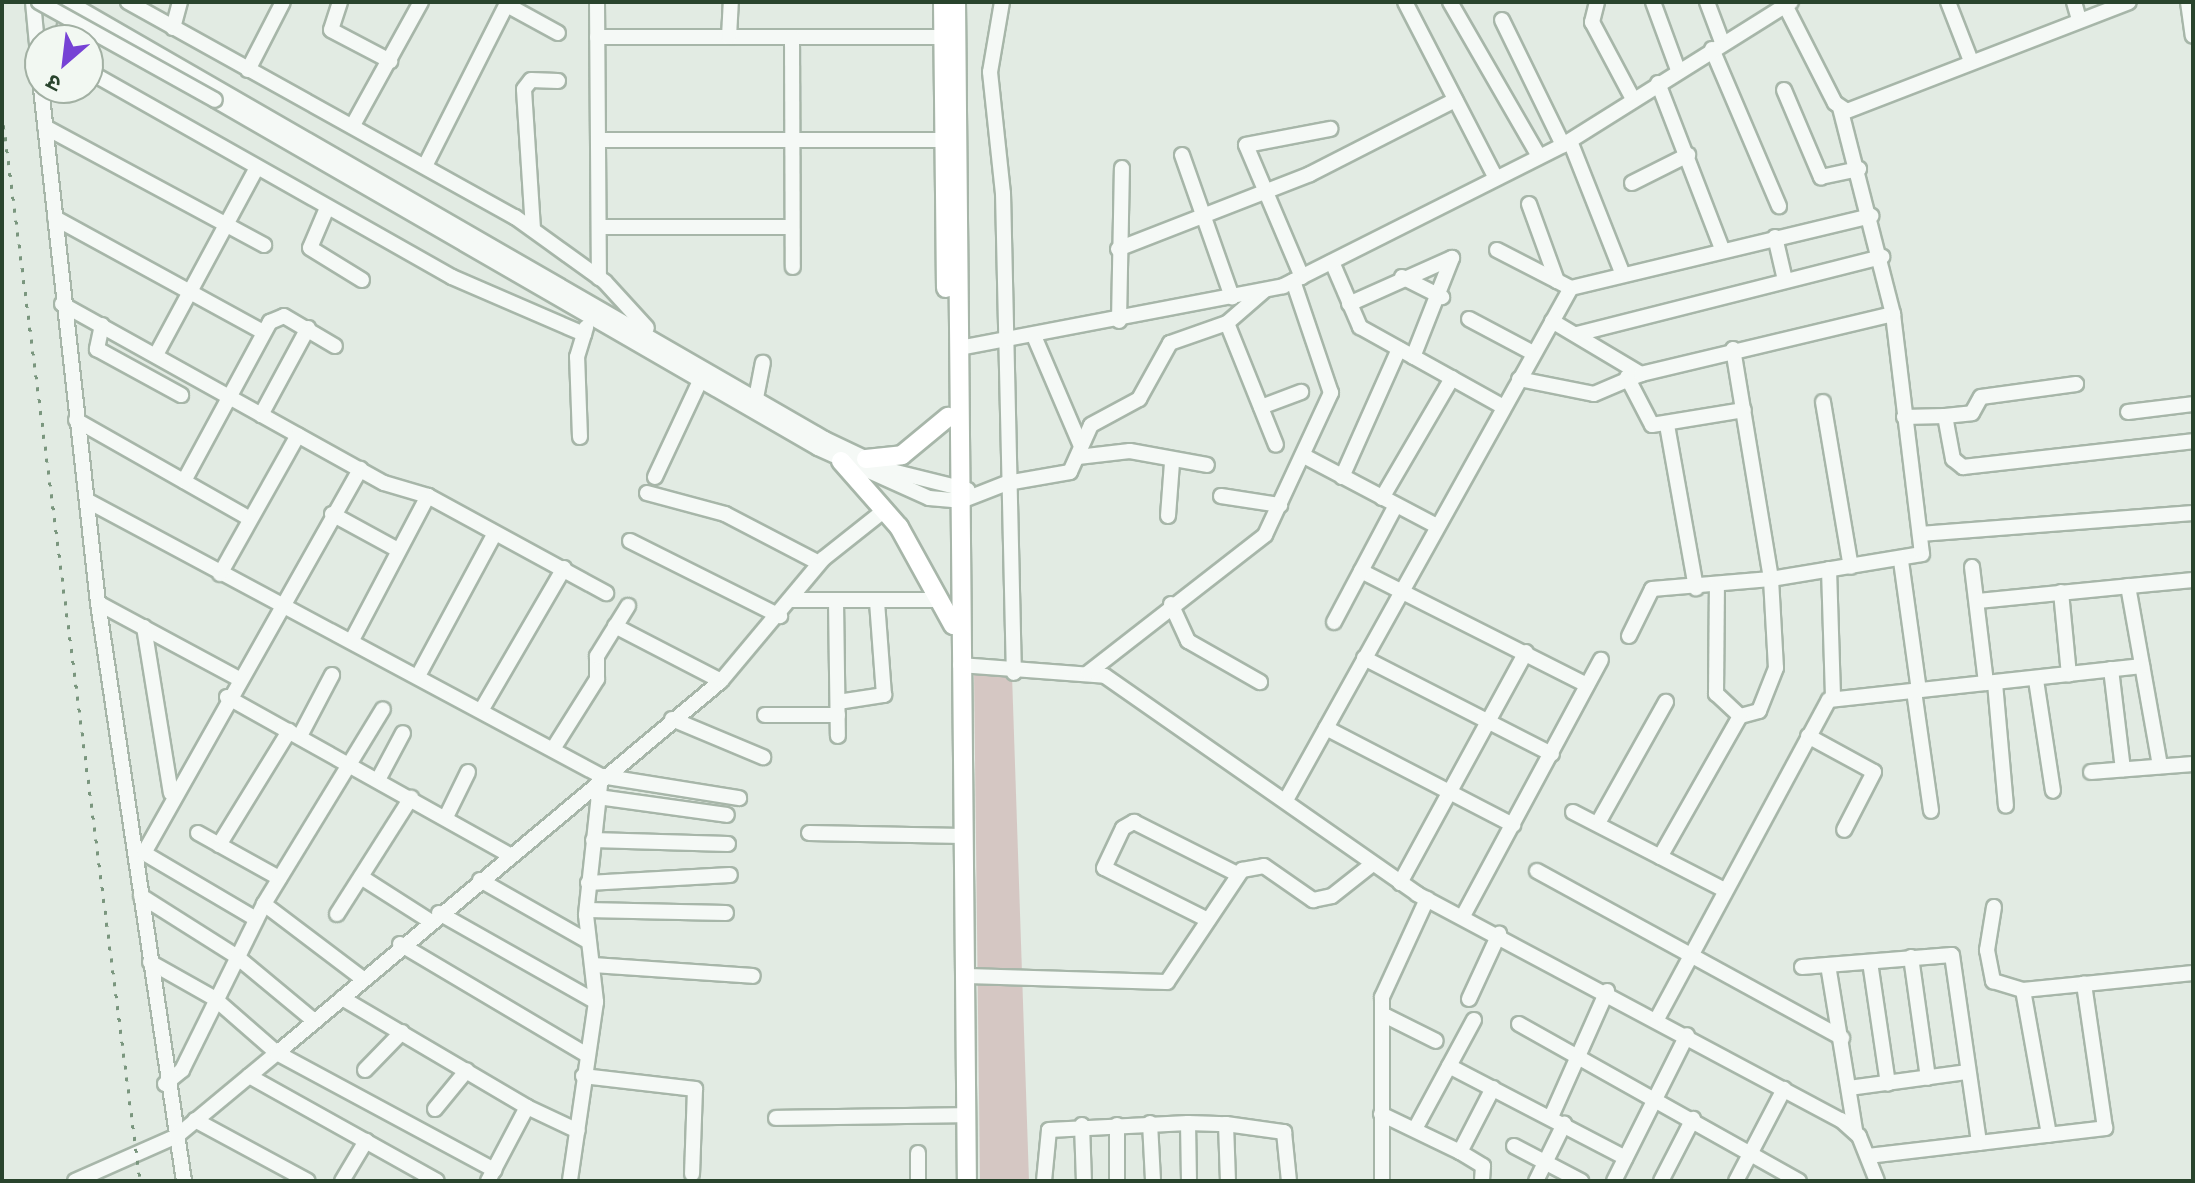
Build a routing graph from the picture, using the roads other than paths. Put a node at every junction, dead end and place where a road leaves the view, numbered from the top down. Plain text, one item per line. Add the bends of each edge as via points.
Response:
1 (33, 2) edge
2 (39, 2) edge
3 (68, 2) edge
4 (128, 2) edge
5 (180, 2) edge
6 (283, 2) edge
7 (340, 2) edge
8 (421, 2) edge
9 (597, 2) edge
10 (731, 2) edge
11 (943, 2) edge
12 (956, 2) edge
13 (1002, 2) edge
14 (1405, 2) edge
15 (1450, 2) edge
16 (1597, 2) edge
17 (1653, 2) edge
18 (1707, 2) edge
19 (1948, 2) edge
20 (2074, 2) edge
21 (2129, 2) edge
22 (2188, 2) edge
23 (507, 3) edge
24 (1788, 4) edge
25 (1763, 8) edge
26 (1502, 20) dead end
27 (2079, 20) junction
28 (35, 24) edge
29 (65, 24) edge
30 (173, 28) junction
31 (558, 33) dead end
32 (2193, 36) edge
33 (597, 37) junction
34 (729, 37) junction
35 (792, 37) junction
36 (943, 37) junction
37 (1717, 46) junction
38 (390, 61) junction
39 (1971, 61) junction
40 (248, 70) junction
41 (1678, 70) junction
42 (104, 80) edge
43 (558, 81) dead end
44 (1658, 83) junction
45 (1784, 90) dead end
46 (218, 94) junction
47 (1633, 99) junction
48 (1455, 100) junction
49 (43, 104) edge
50 (1840, 108) junction
51 (353, 125) junction
52 (45, 127) junction
53 (1330, 129) dead end
54 (600, 140) junction
55 (943, 140) junction
56 (792, 143) junction
57 (1566, 143) junction
58 (1182, 155) dead end
59 (1688, 155) junction
60 (1539, 156) junction
61 (425, 166) junction
62 (257, 167) junction
63 (1122, 168) dead end
64 (1859, 169) junction
65 (1496, 178) junction
66 (1632, 183) dead end
67 (1264, 193) junction
68 (1529, 204) dead end
69 (1779, 206) dead end
70 (327, 208) junction
71 (1871, 216) junction
72 (55, 218) junction
73 (1205, 219) junction
74 (225, 226) junction
75 (599, 227) junction
76 (792, 227) junction
77 (533, 229) junction
78 (1775, 237) junction
79 (264, 245) dead end
80 (1118, 249) junction
81 (1722, 249) junction
82 (1497, 250) dead end
83 (1882, 257) junction
84 (1332, 262) junction
85 (793, 267) dead end
86 (1623, 275) junction
87 (1402, 277) junction
88 (599, 278) junction
89 (1297, 279) junction
90 (362, 280) dead end
91 (1785, 280) junction
92 (1557, 281) junction
93 (1571, 288) junction
94 (191, 290) junction
95 (1265, 290) junction
96 (1232, 297) junction
97 (1442, 297) junction
98 (62, 304) junction
99 (1349, 304) junction
100 (1893, 314) junction
101 (591, 316) junction
102 (1469, 319) dead end
103 (1119, 321) junction
104 (1552, 321) junction
105 (1227, 323) junction
106 (102, 325) junction
107 (308, 328) junction
108 (263, 332) junction
109 (584, 334) junction
110 (1577, 334) junction
111 (1034, 336) junction
112 (658, 340) junction
113 (1001, 342) junction
114 (335, 346) dead end
115 (959, 348) junction
116 (1733, 349) junction
117 (157, 353) junction
118 (1406, 353) junction
119 (1533, 353) junction
120 (763, 363) dead end
121 (1634, 376) junction
122 (1452, 378) junction
123 (701, 379) junction
124 (1519, 379) junction
125 (2076, 384) dead end
126 (1301, 392) dead end
127 (181, 395) dead end
128 (227, 395) junction
129 (756, 398) junction
130 (1823, 402) dead end
131 (2193, 404) edge
132 (1502, 406) junction
133 (1261, 407) junction
134 (1744, 410) junction
135 (2128, 412) dead end
136 (261, 415) junction
137 (1945, 416) junction
138 (948, 417) junction
139 (1904, 417) junction
140 (76, 420) junction
141 (1667, 425) junction
142 (298, 435) junction
143 (580, 437) dead end
144 (2193, 441) edge
145 (823, 444) junction
146 (1276, 445) dead end
147 (1079, 451) junction
148 (1304, 456) junction
149 (866, 459) junction
150 (841, 461) junction
151 (1172, 463) junction
152 (1207, 465) dead end
153 (360, 469) junction
154 (655, 477) dead end
155 (1342, 477) junction
156 (184, 481) junction
157 (1007, 483) junction
158 (647, 493) dead end
159 (959, 493) junction
160 (428, 496) junction
161 (1221, 496) dead end
162 (88, 501) junction
163 (1389, 502) junction
164 (1280, 505) junction
165 (886, 509) junction
166 (2193, 513) edge
167 (332, 514) junction
168 (1168, 516) dead end
169 (250, 519) junction
170 (1437, 526) junction
171 (495, 533) junction
172 (1920, 534) junction
173 (630, 541) dead end
174 (398, 550) junction
175 (1901, 561) junction
176 (819, 563) junction
177 (1851, 567) junction
178 (1972, 567) dead end
179 (564, 568) junction
180 (1829, 569) junction
181 (1361, 571) junction
182 (220, 574) junction
183 (1771, 579) junction
184 (2193, 580) edge
185 (1717, 586) junction
186 (2128, 586) junction
187 (1696, 588) junction
188 (1402, 589) junction
189 (2061, 592) junction
190 (606, 593) dead end
191 (792, 600) junction
192 (941, 600) junction
193 (836, 601) junction
194 (1978, 601) junction
195 (877, 602) junction
196 (98, 603) junction
197 (281, 604) junction
198 (1171, 604) junction
199 (628, 606) dead end
200 (780, 616) junction
201 (1334, 622) dead end
202 (953, 625) junction
203 (615, 626) junction
204 (144, 627) junction
205 (1629, 636) dead end
206 (352, 640) junction
207 (1526, 652) junction
208 (960, 658) junction
209 (1364, 658) junction
210 (1601, 660) dead end
211 (2142, 666) junction
212 (2111, 669) junction
213 (1014, 673) junction
214 (1088, 673) junction
215 (332, 675) dead end
216 (2069, 675) junction
217 (418, 676) junction
218 (237, 678) junction
219 (2036, 680) junction
220 (721, 681) junction
221 (1260, 682) dead end
222 (1990, 683) junction
223 (1587, 685) junction
224 (1916, 690) junction
225 (227, 697) junction
226 (1833, 697) junction
227 (1666, 702) dead end
228 (383, 709) dead end
229 (482, 709) junction
230 (838, 709) junction
231 (765, 715) dead end
232 (1740, 716) junction
233 (672, 719) junction
234 (1489, 722) junction
235 (1326, 728) junction
236 (403, 733) dead end
237 (294, 734) junction
238 (838, 736) dead end
239 (1808, 736) junction
240 (553, 749) junction
241 (1552, 754) junction
242 (763, 757) dead end
243 (2193, 764) edge
244 (351, 765) junction
245 (2160, 766) junction
246 (2123, 769) junction
247 (468, 772) dead end
248 (2091, 772) dead end
249 (601, 776) junction
250 (378, 780) junction
251 (1450, 791) junction
252 (2053, 791) dead end
253 (171, 793) junction
254 (598, 797) junction
255 (411, 798) junction
256 (739, 798) dead end
257 (1286, 800) junction
258 (2006, 806) dead end
259 (1931, 811) dead end
260 (1573, 812) dead end
261 (727, 815) dead end
262 (446, 817) junction
263 (1598, 823) junction
264 (1513, 825) junction
265 (1844, 830) dead end
266 (198, 833) dead end
267 (809, 833) dead end
268 (963, 836) junction
269 (593, 840) junction
270 (728, 844) dead end
271 (219, 845) junction
272 (510, 855) junction
273 (1660, 857) junction
274 (1370, 866) junction
275 (1537, 871) dead end
276 (1237, 874) junction
277 (730, 875) dead end
278 (361, 877) junction
279 (279, 878) junction
280 (480, 880) junction
281 (588, 883) junction
282 (1400, 883) junction
283 (1725, 890) junction
284 (141, 896) junction
285 (1427, 899) junction
286 (264, 904) junction
287 (1994, 907) dead end
288 (587, 910) junction
289 (726, 913) dead end
290 (337, 914) dead end
291 (1463, 916) junction
292 (435, 917) junction
293 (256, 919) junction
294 (1208, 920) junction
295 (1499, 934) junction
296 (589, 942) junction
297 (400, 944) junction
298 (1691, 952) junction
299 (236, 956) junction
300 (1911, 957) junction
301 (150, 962) junction
302 (1870, 962) junction
303 (593, 965) junction
304 (1828, 965) junction
305 (1802, 967) dead end
306 (2193, 973) edge
307 (753, 976) dead end
308 (966, 976) junction
309 (363, 979) junction
310 (2084, 984) junction
311 (2023, 990) junction
312 (1607, 991) junction
313 (214, 998) junction
314 (342, 998) junction
315 (1469, 999) dead end
316 (596, 1002) junction
317 (1382, 1014) junction
318 (1657, 1019) junction
319 (313, 1020) junction
320 (1474, 1020) dead end
321 (1519, 1024) dead end
322 (402, 1032) junction
323 (1687, 1035) junction
324 (1842, 1038) junction
325 (1436, 1041) dead end
326 (277, 1053) junction
327 (587, 1055) junction
328 (1578, 1055) junction
329 (1449, 1066) junction
330 (365, 1070) dead end
331 (467, 1070) junction
332 (1968, 1072) junction
333 (249, 1076) junction
334 (583, 1076) junction
335 (1928, 1078) junction
336 (165, 1084) junction
337 (1888, 1084) junction
338 (1493, 1088) junction
339 (1849, 1088) junction
340 (1784, 1089) junction
341 (1657, 1099) junction
342 (527, 1107) junction
343 (435, 1109) dead end
344 (1381, 1114) junction
345 (967, 1115) junction
346 (776, 1118) dead end
347 (1693, 1119) junction
348 (195, 1120) junction
349 (1558, 1121) junction
350 (1150, 1123) junction
351 (1188, 1123) junction
352 (1226, 1124) junction
353 (1082, 1125) junction
354 (1117, 1125) junction
355 (1415, 1129) junction
356 (1855, 1130) junction
357 (578, 1131) junction
358 (2049, 1135) junction
359 (177, 1136) junction
360 (366, 1141) junction
361 (1979, 1143) junction
362 (1514, 1146) dead end
363 (1460, 1152) junction
364 (918, 1153) dead end
365 (1751, 1153) junction
366 (1868, 1156) junction
367 (1626, 1158) junction
368 (1546, 1162) junction
369 (692, 1174) dead end
370 (491, 1176) edge
371 (81, 1179) edge
372 (431, 1180) edge
373 (185, 1181) edge
374 (308, 1181) edge
375 (342, 1181) edge
376 (570, 1181) edge
377 (918, 1181) edge
378 (967, 1181) edge
379 (1044, 1181) edge
380 (1084, 1181) edge
381 (1117, 1181) edge
382 (1153, 1181) edge
383 (1189, 1181) edge
384 (1228, 1181) edge
385 (1289, 1181) edge
386 (1382, 1181) edge
387 (1482, 1181) edge
388 (1536, 1181) edge
389 (1581, 1181) edge
390 (1614, 1181) edge
391 (1661, 1181) edge
392 (1736, 1181) edge
393 (1799, 1181) edge
394 (1877, 1181) edge

1 - 28 street
2 - 46 street, bridge
3 - 29 street
3 - 46 street
4 - 30 street
5 - 30 street
6 - 40 street
7 - 38 street via 331,30
8 - 38 street
9 - 33 street
10 - 34 street
11 - 36 main road
12 - 115 main road
13 - 113 street via 990,72 1003,193
14 - 48 street
15 - 60 street
16 - 47 street via 1592,22
17 - 41 street
18 - 37 street
19 - 39 street
20 - 27 street
21 - 27 street
22 - 32 street
23 - 31 street
23 - 61 street
24 - 25 street
24 - 50 street
25 - 37 street
26 - 57 street
27 - 39 street
30 - 40 street
33 - 34 street
33 - 54 street
34 - 35 street
35 - 36 street
35 - 56 street
36 - 55 main road
37 - 41 street
37 - 69 street
38 - 51 street
39 - 50 street
40 - 51 street
41 - 44 street
42 - 62 street
43 - 77 street via 531,80 524,89
44 - 47 street
44 - 59 street
45 - 64 street via 1821,177
46 - 101 street
46 - 112 street
47 - 57 street
48 - 65 street
48 - 67 street
49 - 52 street
50 - 64 street
51 - 61 street
52 - 72 street
52 - 74 street
53 - 67 street via 1250,140 1246,153
54 - 56 street
54 - 75 street
55 - 56 street
55 - 138 main road
56 - 76 street
57 - 60 street
57 - 86 street
58 - 73 street
59 - 66 street
59 - 81 street
60 - 65 street
61 - 77 street
62 - 70 street
62 - 74 street
63 - 80 street
64 - 71 street
65 - 84 street
67 - 73 street
67 - 89 street
68 - 92 street
70 - 90 street via 310,248
70 - 109 street via 452,277
71 - 78 street
71 - 83 street
72 - 94 street
72 - 98 street
73 - 80 street
73 - 96 street
74 - 79 street
74 - 94 street
75 - 76 street
75 - 88 street
76 - 85 street
77 - 88 street
78 - 81 street
78 - 91 street
80 - 103 street
81 - 86 street
82 - 92 street
83 - 91 street
83 - 100 street
84 - 89 street
84 - 99 street
86 - 93 street
87 - 97 street
87 - 97 street via 1450,257
87 - 99 street
88 - 112 street
89 - 95 street
89 - 148 street via 1331,393
91 - 110 street
92 - 93 street
93 - 104 street
94 - 108 street
94 - 117 street
95 - 96 street
95 - 105 street
96 - 103 street
97 - 118 street
98 - 106 street
98 - 140 street
99 - 118 street via 1360,327
100 - 116 street
100 - 139 street
101 - 109 street
101 - 123 street
102 - 119 street
103 - 111 street
104 - 110 street
104 - 119 street
105 - 133 street
105 - 147 street via 1170,343 1139,399 1097,419
106 - 117 street
106 - 127 street via 97,349
107 - 108 street via 278,316
107 - 114 street
107 - 136 street
108 - 128 street
109 - 143 street
110 - 121 street
111 - 113 street
111 - 147 street
112 - 129 street
113 - 115 street
113 - 157 street
115 - 159 main road
116 - 121 street
116 - 134 street
117 - 128 street
118 - 122 street
118 - 155 street
119 - 124 street
120 - 129 street
121 - 124 street via 1583,395
121 - 141 street via 1645,420
122 - 132 street
122 - 163 street
123 - 145 street
123 - 154 street
124 - 132 street
125 - 137 street via 1981,397 1970,414
126 - 133 street
128 - 136 street
128 - 156 street
129 - 145 street
130 - 177 street
131 - 135 street
132 - 170 street
133 - 146 street
134 - 141 street
134 - 183 street
136 - 142 street
137 - 139 street
137 - 144 street via 1953,459 1963,467
138 - 149 main road via 902,455
138 - 159 main road
139 - 172 street
140 - 156 street
140 - 162 street
141 - 187 street
142 - 153 street
142 - 169 street
145 - 149 street
145 - 150 street
147 - 151 street via 1130,451
147 - 157 street via 1070,472
148 - 155 street
148 - 164 street
149 - 159 street
150 - 159 street via 896,488
150 - 165 main road
151 - 152 street
151 - 168 street
153 - 160 street
153 - 167 street
155 - 163 street
156 - 169 street
157 - 159 street
157 - 213 street
158 - 176 street via 725,514
159 - 202 main road
159 - 208 main road
160 - 171 street
160 - 174 street
161 - 164 street
162 - 182 street
162 - 196 street
163 - 170 street
163 - 181 street
164 - 198 street via 1261,541
165 - 176 street
165 - 192 main road
166 - 172 street
167 - 174 street
167 - 197 street
169 - 182 street
170 - 188 street
171 - 179 street
171 - 217 street
172 - 175 street via 1922,554
173 - 200 street
174 - 206 street
175 - 177 street
175 - 224 street
176 - 191 street
177 - 180 street
178 - 194 street
179 - 190 street
179 - 229 street
180 - 183 street
180 - 226 street
181 - 188 street
181 - 201 street
182 - 197 street
183 - 185 street
183 - 232 street via 1776,674 1759,711
184 - 186 street
185 - 187 street
185 - 232 street via 1716,694
186 - 189 street
186 - 211 street
187 - 205 street via 1650,590
188 - 207 street
188 - 209 street
189 - 194 street
189 - 216 street
191 - 193 street
191 - 200 street
192 - 195 street
192 - 202 main road
193 - 195 street
193 - 230 street
194 - 222 street
195 - 230 street via 884,695
196 - 204 street
196 - 284 street
197 - 206 street
197 - 218 street
198 - 214 street
198 - 221 street via 1188,641
199 - 203 street
200 - 220 street
202 - 208 main road
203 - 220 street
203 - 240 street via 597,656 597,679
204 - 218 street
204 - 253 street
206 - 217 street
207 - 223 street
207 - 234 street
208 - 213 street
208 - 268 main road
209 - 234 street
209 - 235 street
210 - 223 street
211 - 212 street
211 - 245 street
212 - 216 street
212 - 246 street
213 - 214 street
214 - 257 street via 1105,676
215 - 237 street
216 - 219 street
217 - 229 street
218 - 225 street
219 - 222 street
219 - 252 street
220 - 233 street
222 - 224 street
222 - 258 street
223 - 241 street
224 - 226 street
224 - 259 street
225 - 237 street
225 - 253 street
226 - 239 street
227 - 263 street
228 - 244 street
229 - 240 street
230 - 231 street
230 - 238 street
232 - 273 street
233 - 242 street
233 - 249 street
234 - 241 street
234 - 251 street
235 - 251 street
235 - 257 street
236 - 250 street
237 - 244 street
237 - 271 street
239 - 265 street via 1874,772
239 - 283 street
240 - 249 street
241 - 264 street
243 - 245 street
244 - 250 street
244 - 279 street
245 - 246 street
246 - 248 street
247 - 262 street
249 - 254 street
249 - 256 street
249 - 272 street
250 - 255 street
251 - 264 street
251 - 282 street
253 - 293 street via 144,853
254 - 261 street
254 - 269 street
255 - 262 street
255 - 278 street
257 - 274 street
260 - 263 street
262 - 272 street
263 - 273 street
264 - 291 street
266 - 271 street
267 - 268 street
268 - 308 main road
269 - 270 street
269 - 281 street
271 - 279 street
272 - 280 street
273 - 283 street
274 - 276 street via 1317,900 1259,864
274 - 282 street
275 - 298 street
276 - 294 street
276 - 294 street via 1134,822 1123,828 1104,868
277 - 281 street
278 - 290 street
278 - 292 street
279 - 286 street
280 - 292 street
280 - 296 street
281 - 288 street
282 - 285 street
283 - 298 street
284 - 299 street
284 - 301 street
285 - 291 street
285 - 317 street via 1385,985
286 - 293 street
286 - 309 street
287 - 311 street via 1991,976
288 - 289 street
288 - 296 street
291 - 295 street
292 - 297 street
292 - 316 street
293 - 299 street
294 - 308 street via 1181,968 1157,984
295 - 312 street
295 - 315 street
296 - 303 street
297 - 309 street
297 - 327 street
298 - 318 street
298 - 324 street
299 - 313 street
299 - 319 street
300 - 302 street
300 - 332 street via 1944,953 1956,961
300 - 335 street
301 - 313 street
301 - 336 street
302 - 304 street
302 - 337 street
303 - 307 street
303 - 316 street
304 - 305 street
304 - 324 street
306 - 310 street
308 - 345 main road
309 - 314 street
310 - 311 street
310 - 358 street via 2107,1125
311 - 358 street
312 - 318 street
312 - 328 street
313 - 326 street
313 - 336 street via 182,1070
314 - 319 street
314 - 322 street
316 - 327 street
317 - 325 street
317 - 344 street
318 - 323 street
319 - 326 street
320 - 329 street
321 - 328 street
322 - 330 street
322 - 331 street
323 - 340 street
323 - 341 street
324 - 339 street
326 - 333 street
326 - 370 street
327 - 334 street
328 - 341 street
328 - 349 street
329 - 338 street
329 - 355 street
331 - 342 street
331 - 343 street
332 - 335 street
332 - 361 street
333 - 348 street
333 - 360 street
334 - 357 street
334 - 369 street via 695,1089
335 - 337 street
336 - 359 street
337 - 339 street
338 - 349 street
338 - 363 street
339 - 356 street
340 - 356 street
340 - 365 street
341 - 347 street
341 - 367 street
342 - 357 street
342 - 370 street
344 - 355 street
344 - 386 street
345 - 346 street
345 - 378 main road
347 - 365 street
347 - 391 street
348 - 359 street
348 - 374 street
349 - 367 street
349 - 368 street
350 - 351 street
350 - 354 street
350 - 382 street
351 - 352 street
351 - 383 street
352 - 384 street
352 - 385 street via 1284,1132
353 - 354 street
353 - 379 street via 1045,1132
353 - 380 street
354 - 381 street
355 - 363 street
356 - 366 street
357 - 376 street
358 - 361 street
359 - 371 street
359 - 373 street
360 - 372 street
360 - 375 street
361 - 366 street
362 - 368 street
363 - 387 street via 1483,1166
364 - 377 street
365 - 392 street
365 - 393 street
366 - 394 street
367 - 390 street
368 - 388 street
368 - 389 street

